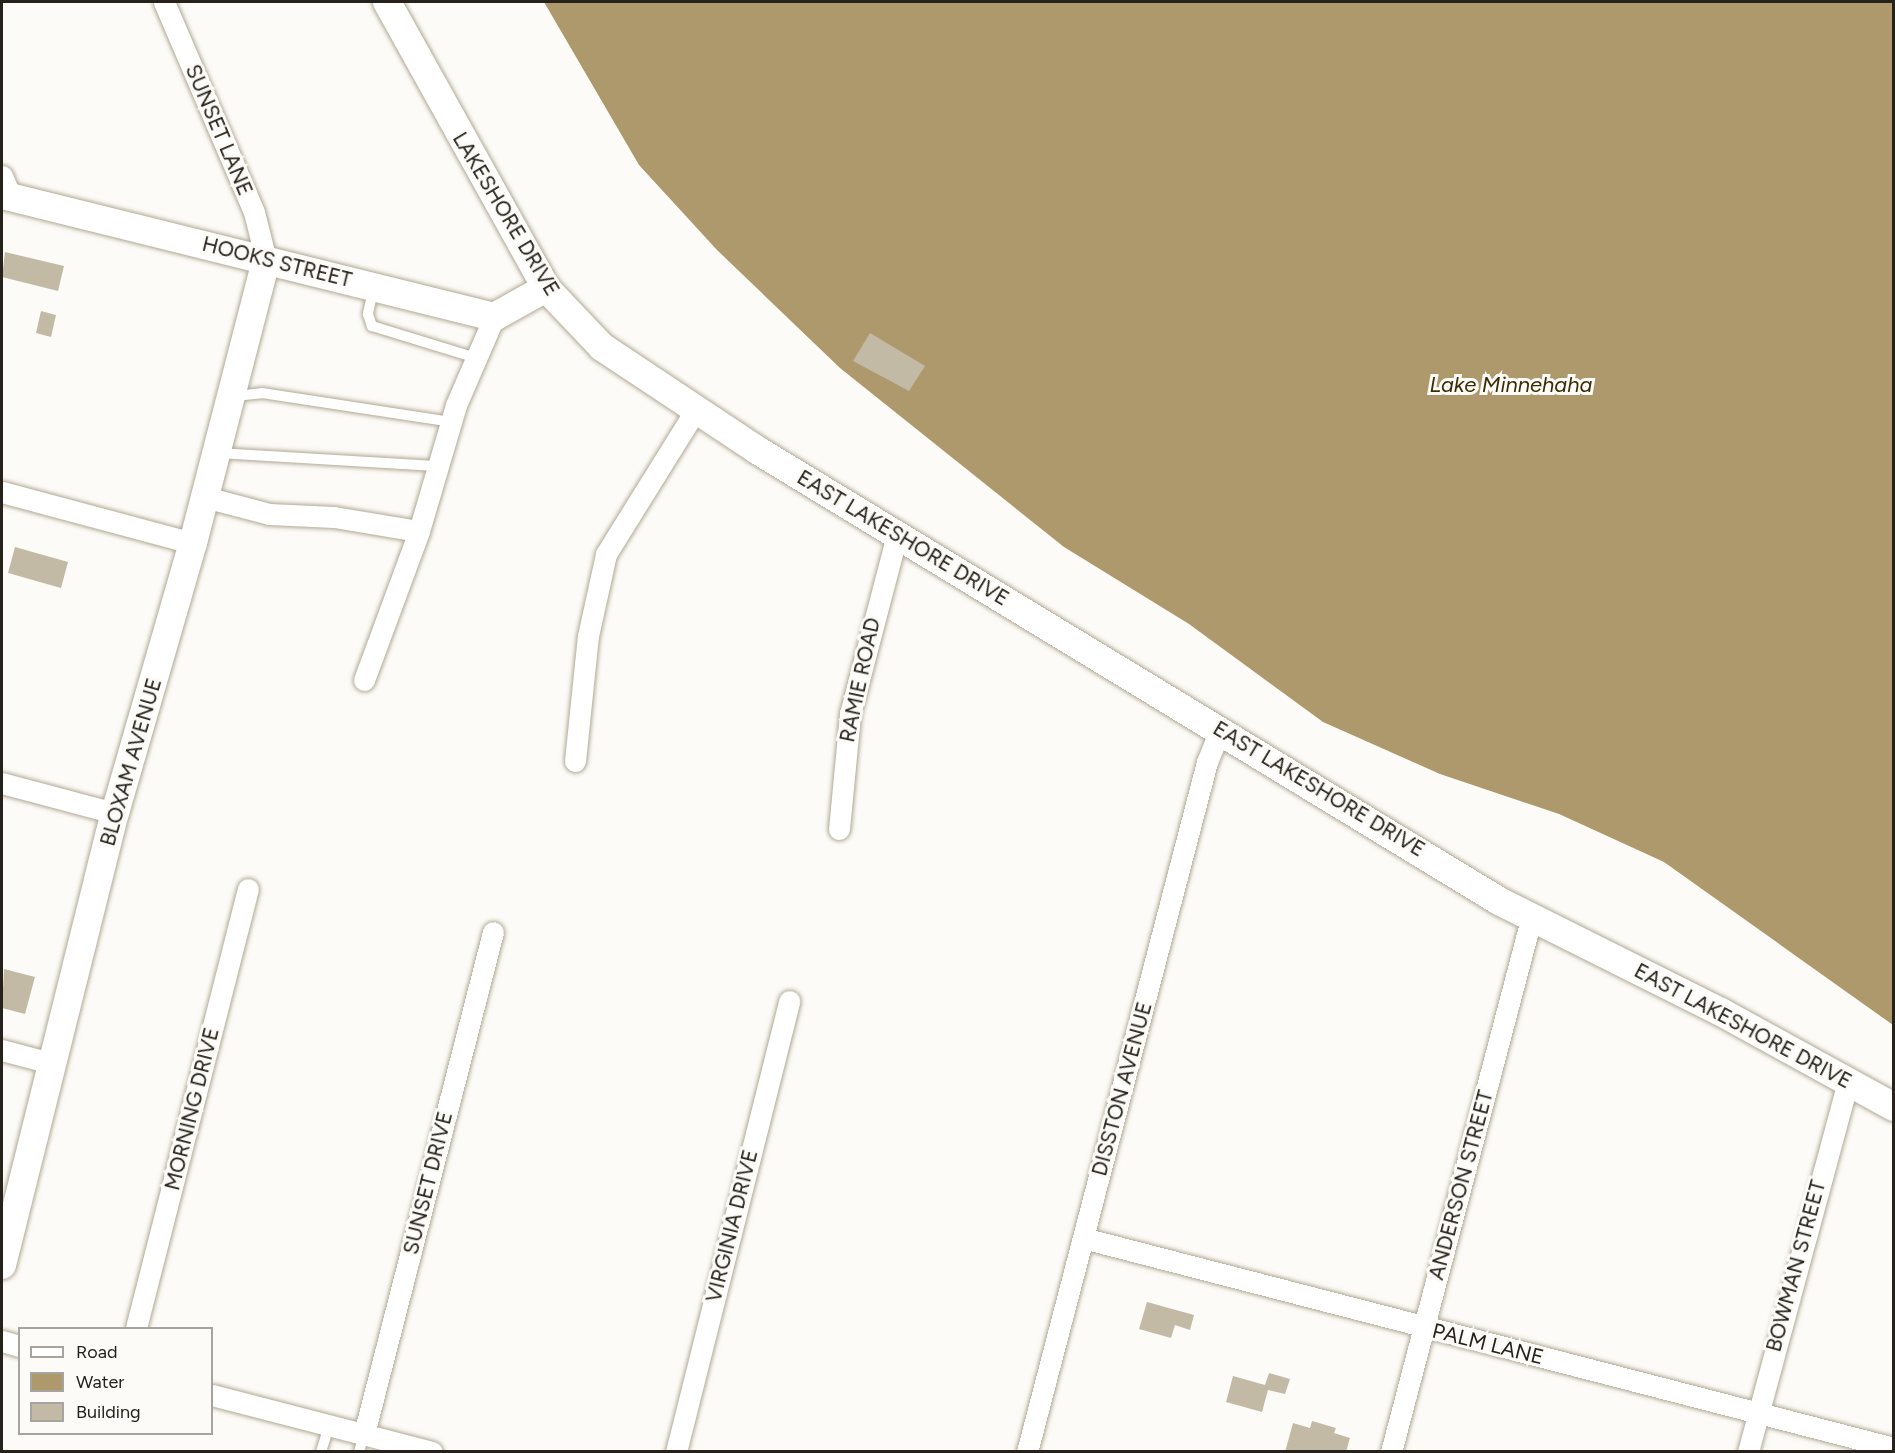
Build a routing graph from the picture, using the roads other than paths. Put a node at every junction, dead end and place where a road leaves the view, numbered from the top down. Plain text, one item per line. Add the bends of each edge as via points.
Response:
1 (164, 2) edge
2 (387, 2) edge
3 (5, 189) edge
4 (266, 260) junction
5 (375, 286) junction
6 (546, 288) junction
7 (494, 317) junction
8 (476, 358) junction
9 (231, 398) junction
10 (695, 411) junction
11 (451, 422) junction
12 (756, 450) joint
13 (216, 453) junction
14 (436, 466) junction
15 (2, 492) edge
16 (205, 497) junction
17 (419, 531) junction
18 (897, 535) junction
19 (193, 543) junction
20 (364, 680) dead end
21 (1220, 729) junction
22 (574, 761) dead end
23 (2, 783) edge
24 (115, 813) junction
25 (838, 829) dead end
26 (248, 889) dead end
27 (1531, 919) junction
28 (493, 932) dead end
29 (789, 1001) dead end
30 (2, 1050) edge
31 (51, 1063) junction
32 (1848, 1082) junction
33 (1893, 1107) edge
34 (1083, 1238) junction
35 (2, 1265) edge
36 (137, 1327) edge
37 (1424, 1327) junction
38 (2, 1341) edge
39 (18, 1345) edge
40 (213, 1395) edge
41 (1757, 1414) junction
42 (328, 1425) junction
43 (361, 1443) edge
44 (1893, 1448) edge
45 (321, 1452) edge
46 (432, 1452) edge
47 (676, 1452) edge
48 (1027, 1452) edge
49 (1391, 1452) edge
50 (1748, 1452) edge

1 - 4 street, SUNSET LANE via 254,212
2 - 6 street, LAKESHORE DRIVE
3 - 4 street, HOOKS STREET
4 - 5 street, HOOKS STREET
4 - 9 street, BLOXAM AVENUE
5 - 7 street, HOOKS STREET
5 - 8 lane via 368,314 372,326
6 - 7 street
6 - 10 street, LAKESHORE DRIVE via 602,347
7 - 8 street
8 - 11 street
9 - 11 lane via 262,393
9 - 13 street, BLOXAM AVENUE
10 - 12 street, LAKESHORE DRIVE
10 - 22 street via 606,554 588,636
11 - 14 street
12 - 18 street, EAST LAKESHORE DRIVE
13 - 14 lane
13 - 16 street, BLOXAM AVENUE
14 - 17 street
15 - 19 street
16 - 17 street via 269,514 334,517
16 - 19 street, BLOXAM AVENUE
17 - 20 street
18 - 21 street, EAST LAKESHORE DRIVE
18 - 25 street, RAMIE ROAD via 850,714
19 - 24 street, BLOXAM AVENUE
21 - 27 street, EAST LAKESHORE DRIVE
21 - 34 street, DISSTON AVENUE via 1207,762
23 - 24 street
24 - 31 street, BLOXAM AVENUE
26 - 36 street, MORNING DRIVE
27 - 32 street, EAST LAKESHORE DRIVE via 1588,943
27 - 37 street, ANDERSON STREET
28 - 43 street, SUNSET DRIVE
29 - 47 street, VIRGINIA DRIVE
30 - 31 street
31 - 35 street, BLOXAM AVENUE
32 - 33 street, EAST LAKESHORE DRIVE
32 - 41 street, BOWMAN STREET
34 - 37 street, PALM LANE
34 - 48 street, DISSTON AVENUE
37 - 41 street, PALM LANE
37 - 49 street, ANDERSON STREET
38 - 39 street
40 - 42 street
41 - 44 street, PALM LANE
41 - 50 street, BOWMAN STREET
42 - 43 street
42 - 45 lane
43 - 46 street

